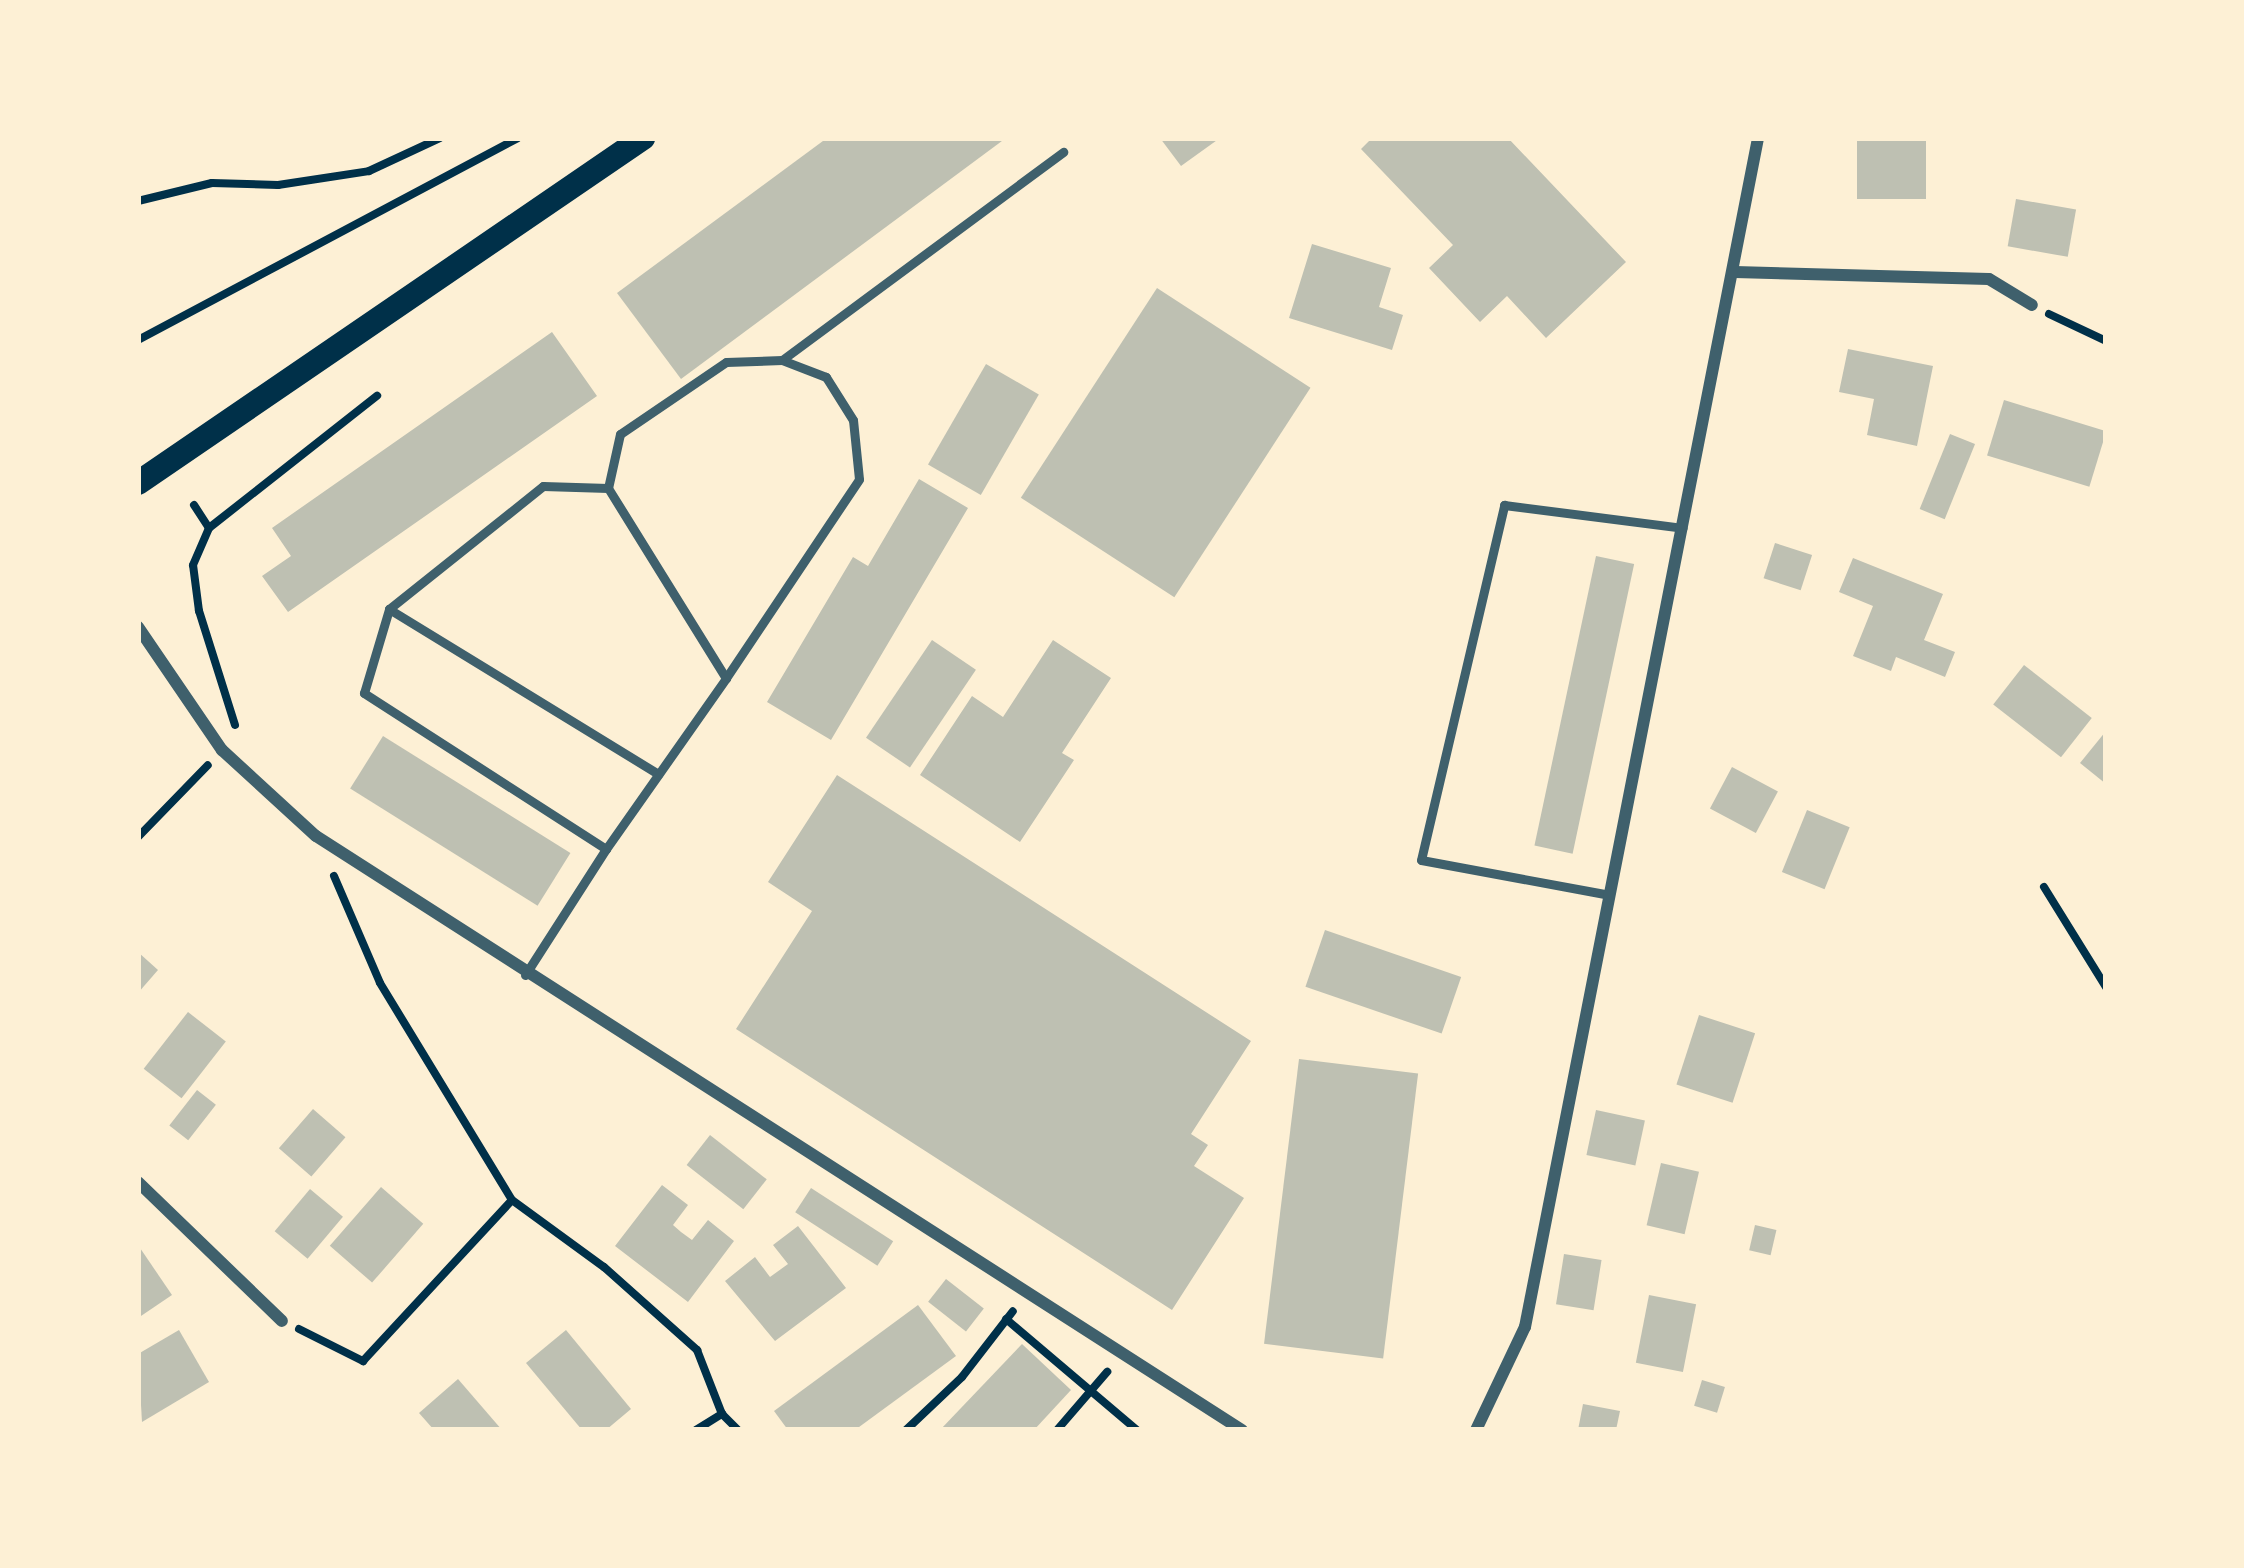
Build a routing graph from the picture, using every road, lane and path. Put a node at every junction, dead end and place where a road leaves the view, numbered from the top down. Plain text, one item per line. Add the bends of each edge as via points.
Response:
1 (440, 138) edge
2 (518, 138) edge
3 (643, 138) edge
4 (1758, 138) edge
5 (1063, 152) dead end
6 (138, 201) edge
7 (1735, 272) junction
8 (2032, 305) joint
9 (138, 340) edge
10 (2106, 341) edge
11 (782, 360) junction
12 (377, 396) dead end
13 (138, 483) edge
14 (608, 488) junction
15 (194, 505) dead end
16 (209, 528) junction
17 (1683, 528) junction
18 (389, 609) junction
19 (138, 627) edge
20 (726, 678) junction
21 (222, 749) junction
22 (658, 774) junction
23 (316, 836) junction
24 (138, 837) edge
25 (606, 848) junction
26 (2044, 886) dead end
27 (1610, 896) junction
28 (525, 975) junction
29 (2106, 986) edge
30 (138, 1182) edge
31 (512, 1200) junction
32 (1027, 1292) junction
33 (1006, 1319) junction
34 (282, 1321) joint
35 (1122, 1354) junction
36 (1090, 1390) junction
37 (722, 1414) junction
38 (696, 1430) edge
39 (738, 1430) edge
40 (906, 1430) edge
41 (1057, 1430) edge
42 (1138, 1430) edge
43 (1242, 1430) edge
44 (1476, 1430) edge

1 - 6 path via 369,171 278,185 212,183
2 - 9 path
3 - 13 main road
4 - 7 street
5 - 11 lane
7 - 8 street via 1989,279
7 - 17 street
8 - 10 path
11 - 14 lane via 726,362 620,434
11 - 20 lane via 826,377 853,419 860,478
12 - 16 path
14 - 18 lane via 543,485
14 - 20 lane
15 - 16 path
16 - 21 path via 193,565 236,733
17 - 27 street
17 - 27 lane via 1504,505 1421,860
18 - 22 lane
18 - 25 lane via 364,693
19 - 21 street
20 - 22 lane
21 - 23 street
21 - 24 path
22 - 25 lane
23 - 28 street
23 - 31 path via 380,983
25 - 28 lane
26 - 29 path
27 - 44 street via 1525,1327
28 - 32 street
30 - 34 street
31 - 34 path via 363,1360
31 - 37 path via 604,1267 697,1351
32 - 33 path
32 - 35 street
33 - 36 path
33 - 40 path
35 - 36 path
35 - 43 street
36 - 41 path
36 - 42 path
37 - 38 path
37 - 39 path

